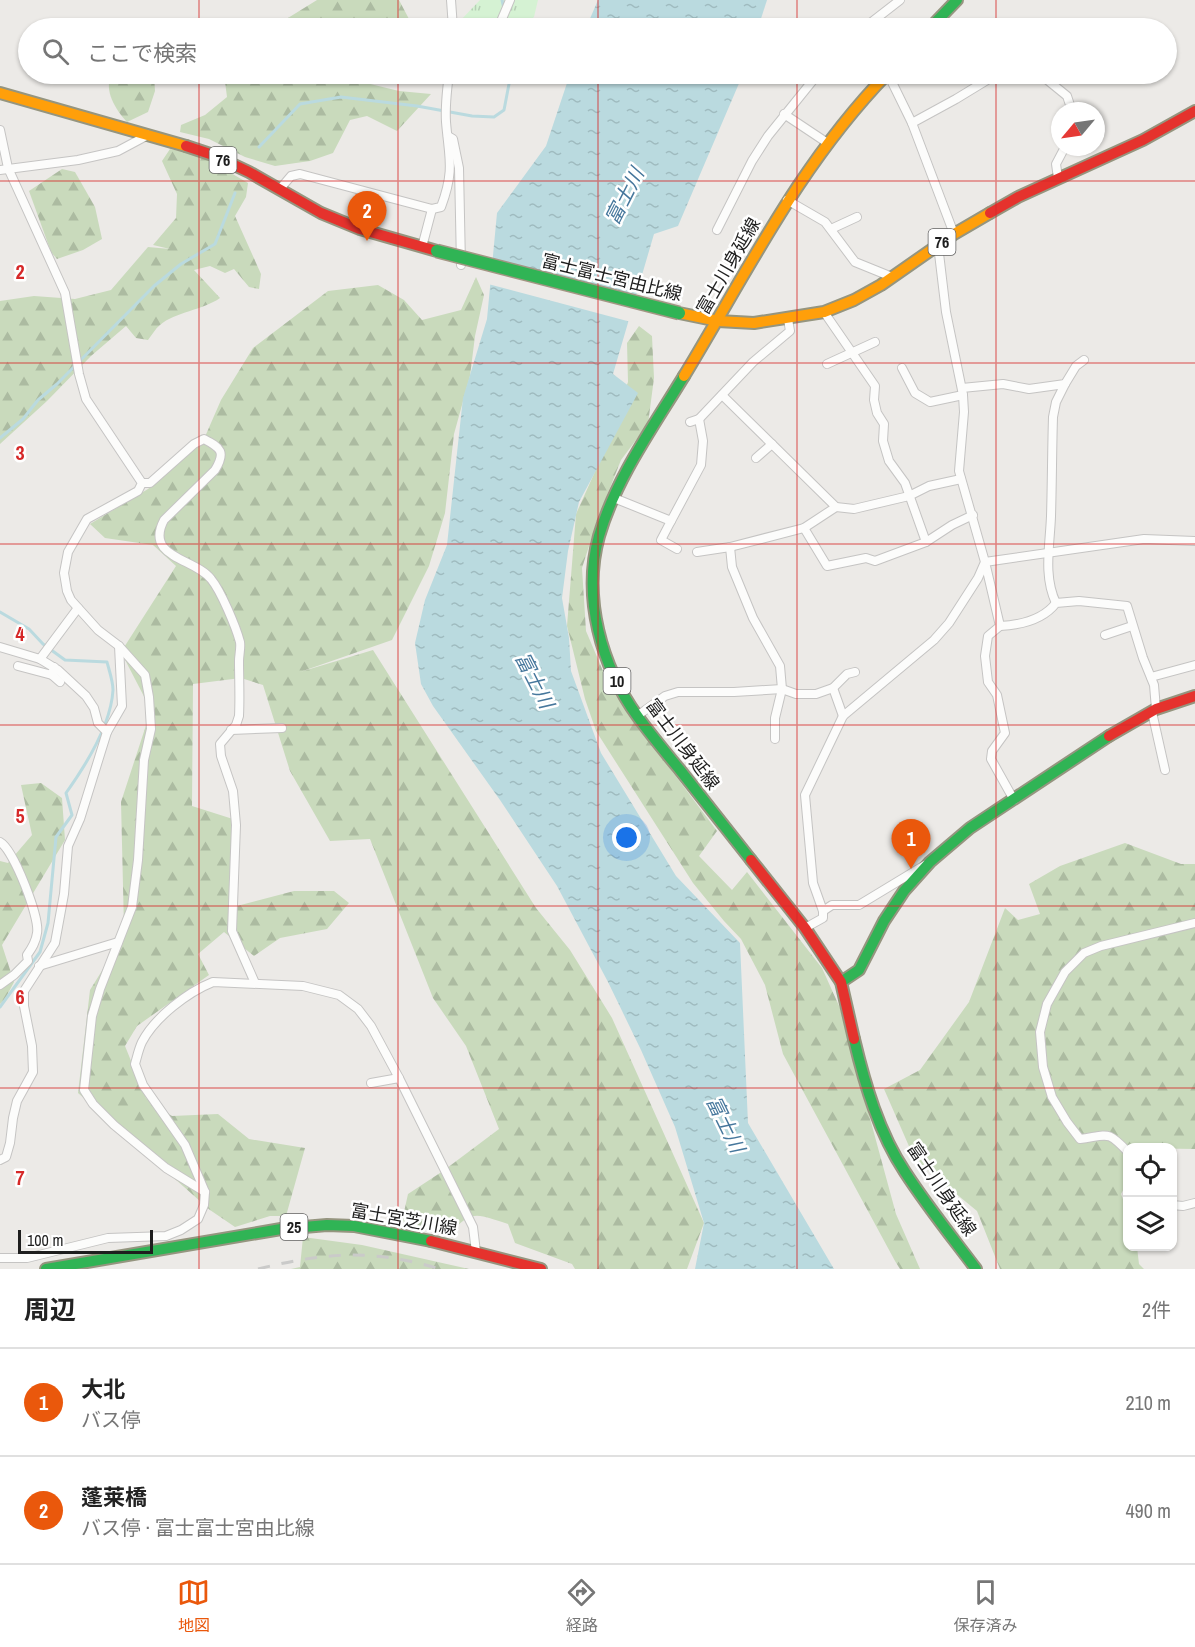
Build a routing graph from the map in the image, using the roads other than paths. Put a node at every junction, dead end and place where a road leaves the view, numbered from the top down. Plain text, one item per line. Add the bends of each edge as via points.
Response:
1 (451, 0) edge
2 (900, 0) edge
3 (957, 0) edge
4 (510, 2) edge
5 (452, 18) edge
6 (502, 18) edge
7 (877, 18) edge
8 (940, 18) edge
9 (448, 84) edge
10 (810, 84) edge
11 (877, 84) edge
12 (892, 84) edge
13 (981, 84) edge
14 (1052, 84) edge
15 (0, 93) edge
16 (1069, 102) edge
17 (1195, 111) edge
18 (784, 114) junction
19 (912, 123) junction
20 (0, 130) edge
21 (150, 134) junction
22 (448, 136) junction
23 (826, 142) junction
24 (1060, 156) edge
25 (4, 169) edge
26 (1058, 178) junction
27 (280, 189) junction
28 (787, 200) junction
29 (432, 209) junction
30 (857, 217) dead end
31 (831, 229) junction
32 (717, 230) dead end
33 (954, 234) junction
34 (938, 245) junction
35 (422, 247) junction
36 (461, 265) dead end
37 (892, 277) junction
38 (824, 312) junction
39 (788, 319) junction
40 (718, 321) junction
41 (875, 342) dead end
42 (852, 353) junction
43 (1084, 360) dead end
44 (827, 364) dead end
45 (902, 368) dead end
46 (1065, 384) junction
47 (963, 392) junction
48 (722, 395) junction
49 (699, 419) junction
50 (690, 422) dead end
51 (772, 444) junction
52 (756, 458) dead end
53 (961, 479) junction
54 (142, 483) junction
55 (909, 496) junction
56 (614, 498) junction
57 (836, 507) junction
58 (973, 515) junction
59 (671, 521) junction
60 (804, 528) junction
61 (1195, 541) edge
62 (926, 542) junction
63 (730, 547) junction
64 (677, 549) dead end
65 (697, 552) dead end
66 (1048, 553) junction
67 (985, 562) junction
68 (1056, 603) junction
69 (78, 608) junction
70 (1000, 626) junction
71 (1132, 626) junction
72 (1105, 634) dead end
73 (119, 646) junction
74 (0, 647) edge
75 (42, 656) junction
76 (1195, 665) edge
77 (18, 666) dead end
78 (53, 671) junction
79 (855, 672) dead end
80 (1151, 677) junction
81 (60, 682) dead end
82 (833, 688) junction
83 (782, 689) junction
84 (1195, 696) edge
85 (1154, 710) junction
86 (637, 716) junction
87 (843, 716) junction
88 (282, 728) dead end
89 (231, 730) junction
90 (106, 731) junction
91 (775, 739) dead end
92 (1165, 770) dead end
93 (1014, 800) junction
94 (0, 842) edge
95 (930, 862) junction
96 (823, 911) junction
97 (1195, 923) edge
98 (806, 928) junction
99 (118, 942) junction
100 (28, 961) junction
101 (40, 966) junction
102 (841, 982) junction
103 (255, 983) junction
104 (0, 985) edge
105 (399, 1078) junction
106 (370, 1083) dead end
107 (1123, 1148) edge
108 (0, 1160) edge
109 (205, 1192) junction
110 (1195, 1203) edge
111 (1177, 1205) edge
112 (476, 1252) junction
113 (0, 1258) edge
114 (46, 1269) edge
115 (541, 1269) edge
116 (976, 1269) edge

1 - 5 street
2 - 7 street
3 - 8 main road
4 - 6 street
9 - 22 street
10 - 18 street
11 - 23 main road, 富士川身延線 / 10
12 - 19 street
13 - 19 street
14 - 16 street
15 - 21 main road, 富士富士宮由比線 / 76
17 - 26 main road, 富士富士宮由比線 / 76 via 1143,140
18 - 23 street
18 - 32 street via 752,160
19 - 33 street
20 - 25 street
21 - 25 street via 118,151
21 - 27 main road, 富士富士宮由比線 / 76 via 213,155
22 - 29 street via 449,188 441,207
22 - 36 street via 453,139 459,168
23 - 28 main road, 富士川身延線 / 10
24 - 26 street via 1056,164
25 - 54 street via 65,293 86,399
26 - 33 main road, 富士富士宮由比線 / 76 via 1018,196
27 - 29 street via 291,176 300,174
27 - 35 main road, 富士富士宮由比線 / 76 via 360,229
28 - 31 street
28 - 40 main road, 富士川身延線 / 10
29 - 35 street
30 - 31 street
31 - 37 street via 855,262
33 - 34 main road, 富士富士宮由比線 / 76
34 - 37 main road, 富士富士宮由比線 / 76
34 - 47 street via 946,312
35 - 40 main road, 富士富士宮由比線 / 76, bridge
37 - 38 main road, 富士富士宮由比線 / 76 via 854,300
38 - 39 main road, 富士富士宮由比線 / 76
38 - 42 street
39 - 40 main road, 富士富士宮由比線 / 76 via 754,323
39 - 48 street via 790,331
40 - 56 main road, 富士川身延線 / 10
41 - 42 street
42 - 44 street
42 - 55 street via 875,386 875,406 884,424 883,441 889,461
43 - 46 street
45 - 47 street via 915,393 930,402
46 - 47 street via 1029,388 1003,384
46 - 66 street via 1053,417
47 - 53 street
48 - 49 street
48 - 51 street
49 - 50 street
49 - 59 street via 703,441 701,465
51 - 52 street
51 - 57 street
53 - 55 street via 928,486
53 - 58 street
54 - 69 street via 138,491 87,519 78,531 64,573 67,591
54 - 89 street via 150,483 204,439 221,451 215,470 160,528 162,546 171,555 198,567 211,578 240,643 239,716
55 - 57 street via 854,509
55 - 62 street
56 - 59 street
56 - 86 main road, 富士川身延線 / 10 via 595,553 594,610 607,661
57 - 60 street
58 - 62 street
58 - 67 street
59 - 64 street via 662,540
60 - 62 street via 827,566 866,558 875,561
60 - 63 street
61 - 66 street via 1144,539
63 - 65 street
63 - 83 street via 732,567 753,618 780,666
66 - 67 street
66 - 68 street via 1051,592
67 - 70 street
67 - 87 street via 934,640
68 - 70 street via 1047,613 1018,625
68 - 71 street via 1080,601 1127,606
69 - 73 street
69 - 75 street
70 - 93 street via 988,636 985,656 988,682 997,694 1005,733 992,750 991,759
71 - 72 street
71 - 80 street
73 - 90 street via 122,706
73 - 99 street via 145,675 152,729 144,760 132,907
74 - 75 street
75 - 78 street
76 - 80 street
77 - 78 street
78 - 81 street
78 - 90 street via 86,696
79 - 82 street via 846,674
80 - 85 street
82 - 83 street via 816,694
82 - 87 street
83 - 86 street via 678,692 665,696
83 - 91 street
84 - 85 main road
85 - 92 street
85 - 93 main road
86 - 98 main road, 富士川身延線 / 10
87 - 96 street via 805,795 813,883
88 - 89 street
89 - 103 street via 220,744 233,791 236,825 232,931
90 - 101 street via 68,846 56,943
93 - 95 main road via 970,828
94 - 100 street via 21,872 38,931
95 - 96 street via 859,905 832,905
95 - 102 main road via 884,921 859,970
96 - 98 street via 823,918
97 - 107 street via 1084,953 1065,972 1042,1017 1043,1066 1052,1097 1067,1122 1080,1138 1110,1136
98 - 102 main road, 富士川身延線 / 10
99 - 101 street
99 - 109 street via 92,1016 84,1090 114,1125 166,1168
100 - 101 street
100 - 104 street
101 - 108 street via 24,991 33,1072 17,1101 6,1157
102 - 116 main road, 富士川身延線 / 10 via 864,1082 887,1138 904,1171
103 - 105 street via 303,986 339,995 358,1009 371,1026
103 - 109 street via 213,982 181,1000 142,1041 135,1064 143,1084 185,1145
105 - 106 street
105 - 112 street via 473,1227
109 - 113 street via 198,1219 166,1236 108,1238 27,1258
110 - 111 street
112 - 114 main road, 富士宮芝川線 / 25 via 354,1226 327,1225 281,1229
112 - 115 main road, 富士宮芝川線 / 25

